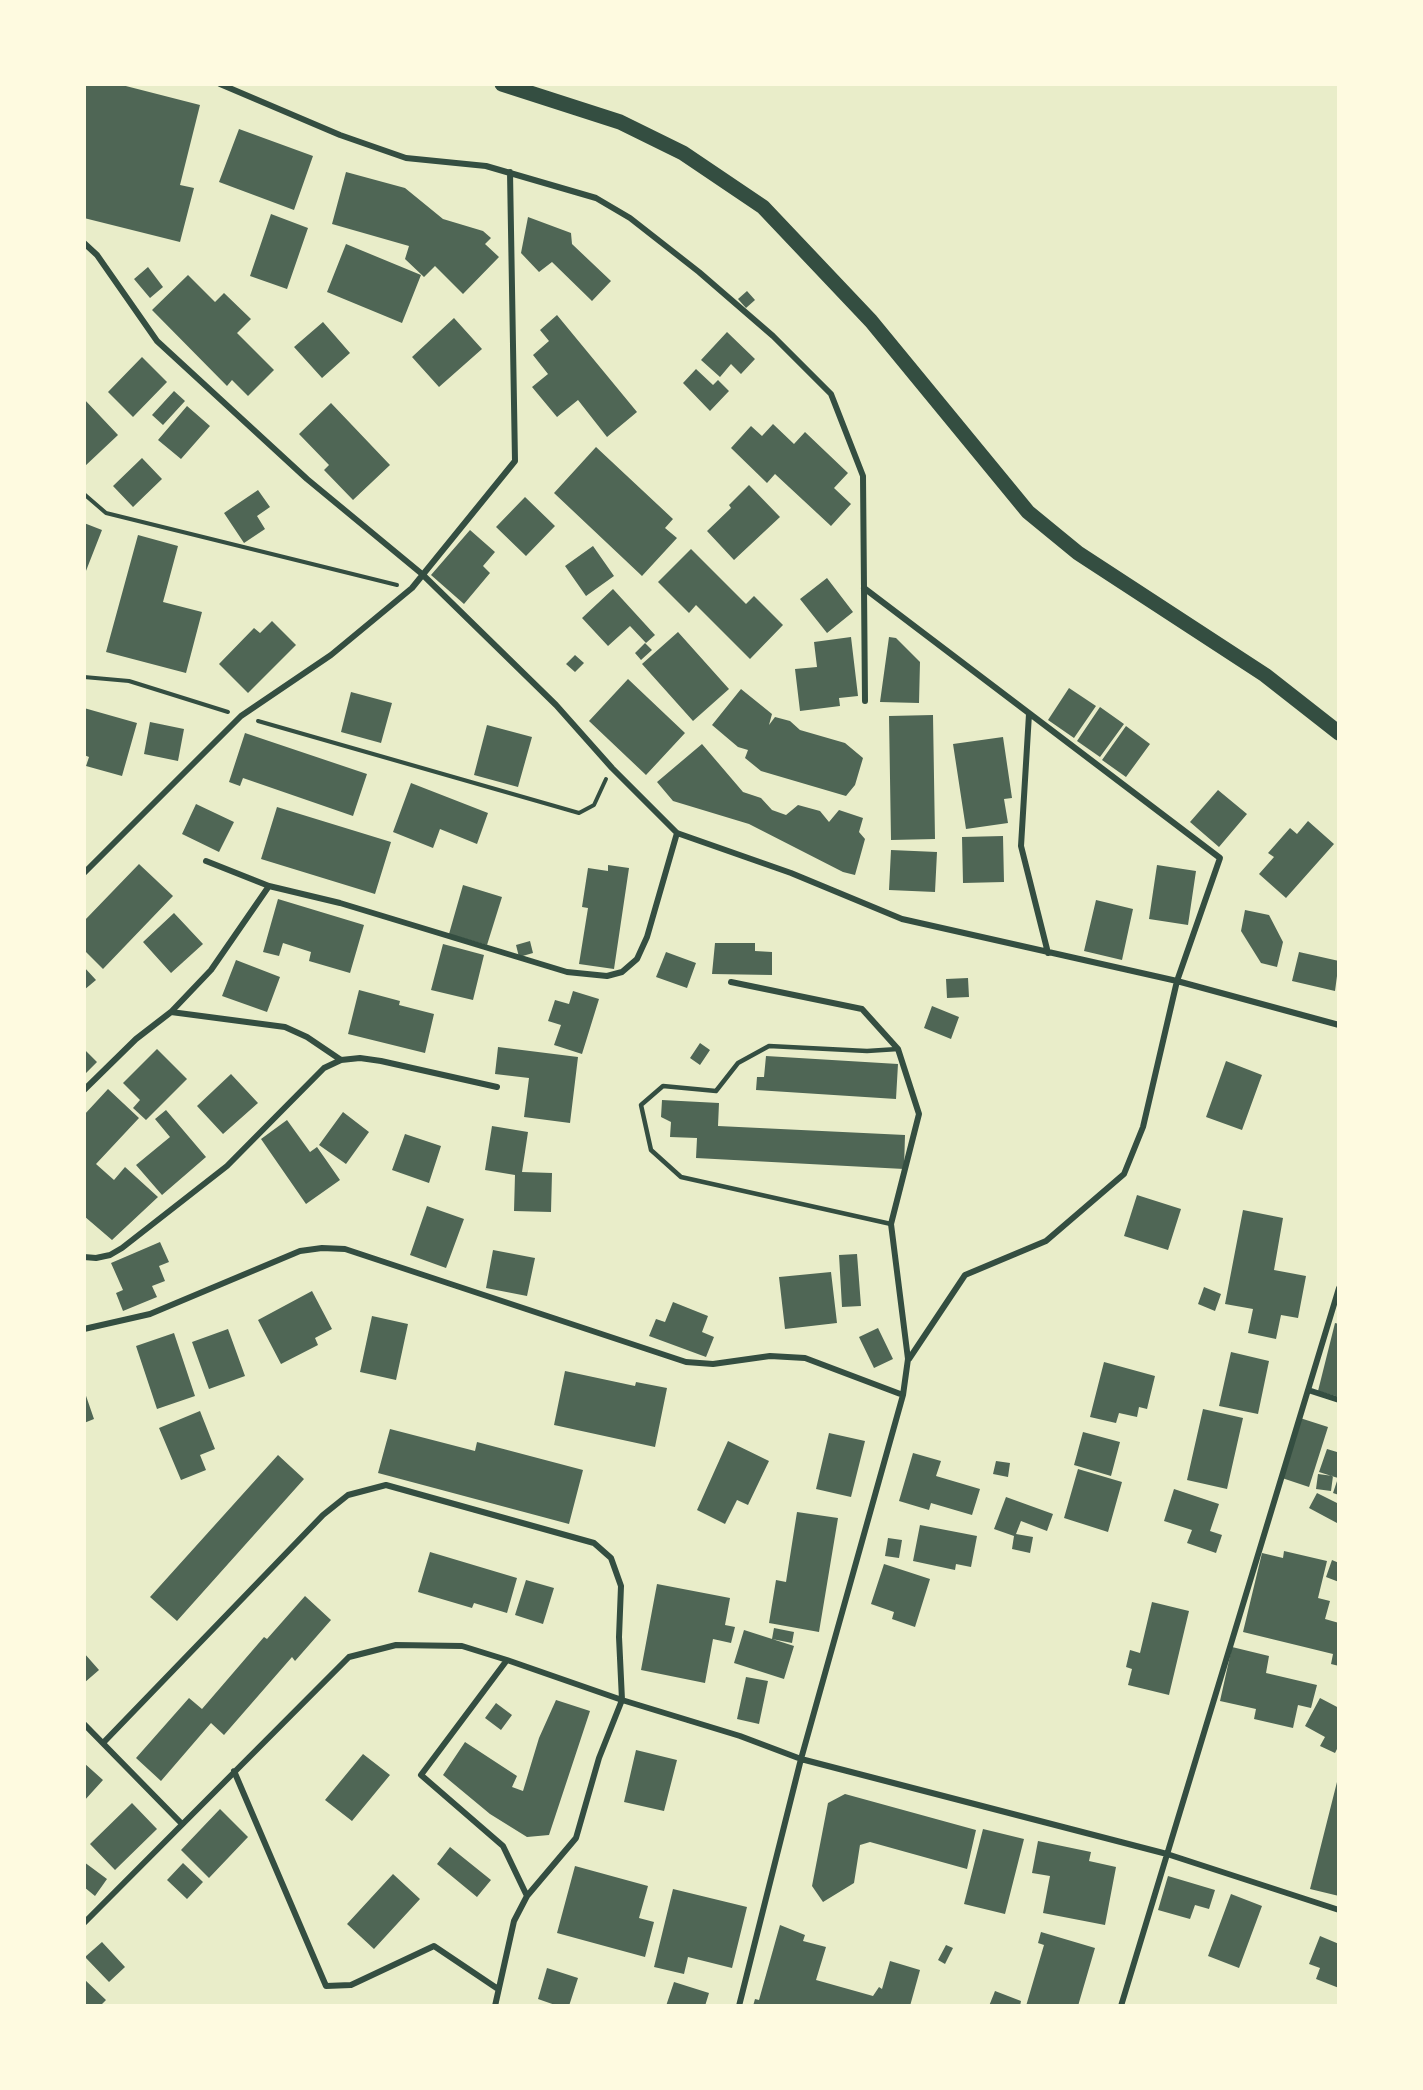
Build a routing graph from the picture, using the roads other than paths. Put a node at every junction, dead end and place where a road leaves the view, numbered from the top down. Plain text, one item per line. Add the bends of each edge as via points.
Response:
1 (220, 84) edge
2 (502, 84) edge
3 (510, 172) junction
4 (84, 243) edge
5 (422, 574) junction
6 (864, 588) junction
7 (865, 701) dead end
8 (1029, 714) junction
9 (1339, 733) edge
10 (677, 833) junction
11 (206, 861) dead end
12 (84, 873) edge
13 (269, 886) junction
14 (1048, 953) junction
15 (1177, 981) junction
16 (731, 982) dead end
17 (171, 1012) junction
18 (1339, 1025) edge
19 (897, 1049) junction
20 (341, 1060) junction
21 (497, 1087) dead end
22 (84, 1090) edge
23 (891, 1224) junction
24 (84, 1257) edge
25 (1339, 1288) edge
26 (84, 1329) edge
27 (908, 1359) junction
28 (1308, 1390) junction
29 (903, 1395) junction
30 (1339, 1400) edge
31 (507, 1660) junction
32 (622, 1700) junction
33 (84, 1724) edge
34 (103, 1743) junction
35 (801, 1759) junction
36 (234, 1771) junction
37 (181, 1823) junction
38 (1167, 1854) junction
39 (526, 1896) junction
40 (1339, 1910) edge
41 (87, 1913) edge
42 (84, 1923) edge
43 (498, 1989) junction
44 (495, 2006) edge
45 (739, 2006) edge
46 (1121, 2006) edge

1 - 3 street via 340,135 406,158
2 - 9 main road via 620,122 683,153 763,207 871,321 1029,512 1078,553 1265,675
3 - 5 street via 515,461
3 - 6 street via 596,198 630,218 773,336 831,394 863,476
4 - 5 street via 97,255 157,341 307,479
5 - 10 street via 556,705
5 - 12 street via 412,588 331,654 241,716
6 - 7 street
6 - 8 street
8 - 14 street via 1021,846
8 - 15 street via 1220,858
10 - 13 street via 637,959 622,972 607,976 567,972 340,903
10 - 14 street via 791,873 902,919
11 - 13 street
13 - 17 street via 211,970
14 - 15 street
15 - 18 street
15 - 27 street via 1143,1127 1124,1174 1046,1241 965,1275
16 - 19 street via 862,1009
17 - 20 street via 285,1027
17 - 22 street via 136,1039
19 - 23 street via 919,1114
19 - 23 lane via 769,1046 738,1063 716,1091 663,1086 641,1105 651,1150 681,1177
20 - 21 street via 381,1061
20 - 24 street via 324,1068 227,1166 122,1248 110,1255
23 - 27 street
25 - 28 street
26 - 29 street via 150,1314 300,1251 322,1248 345,1250 686,1362 713,1364 770,1356 806,1358
27 - 29 street
28 - 30 street
28 - 38 street
29 - 35 street
31 - 32 street
31 - 36 street via 462,1646 396,1645 349,1657
31 - 39 street via 421,1775 503,1846
32 - 34 street via 621,1586 611,1558 594,1543 386,1485 348,1495 323,1515
32 - 35 street via 741,1736
32 - 39 street via 599,1758 576,1838
33 - 34 street
34 - 37 street
35 - 38 street
35 - 45 street
36 - 37 street
36 - 43 street via 326,1986 351,1985 434,1946
37 - 41 street
38 - 40 street
38 - 46 street
39 - 43 street via 514,1921
41 - 42 street
43 - 44 street

